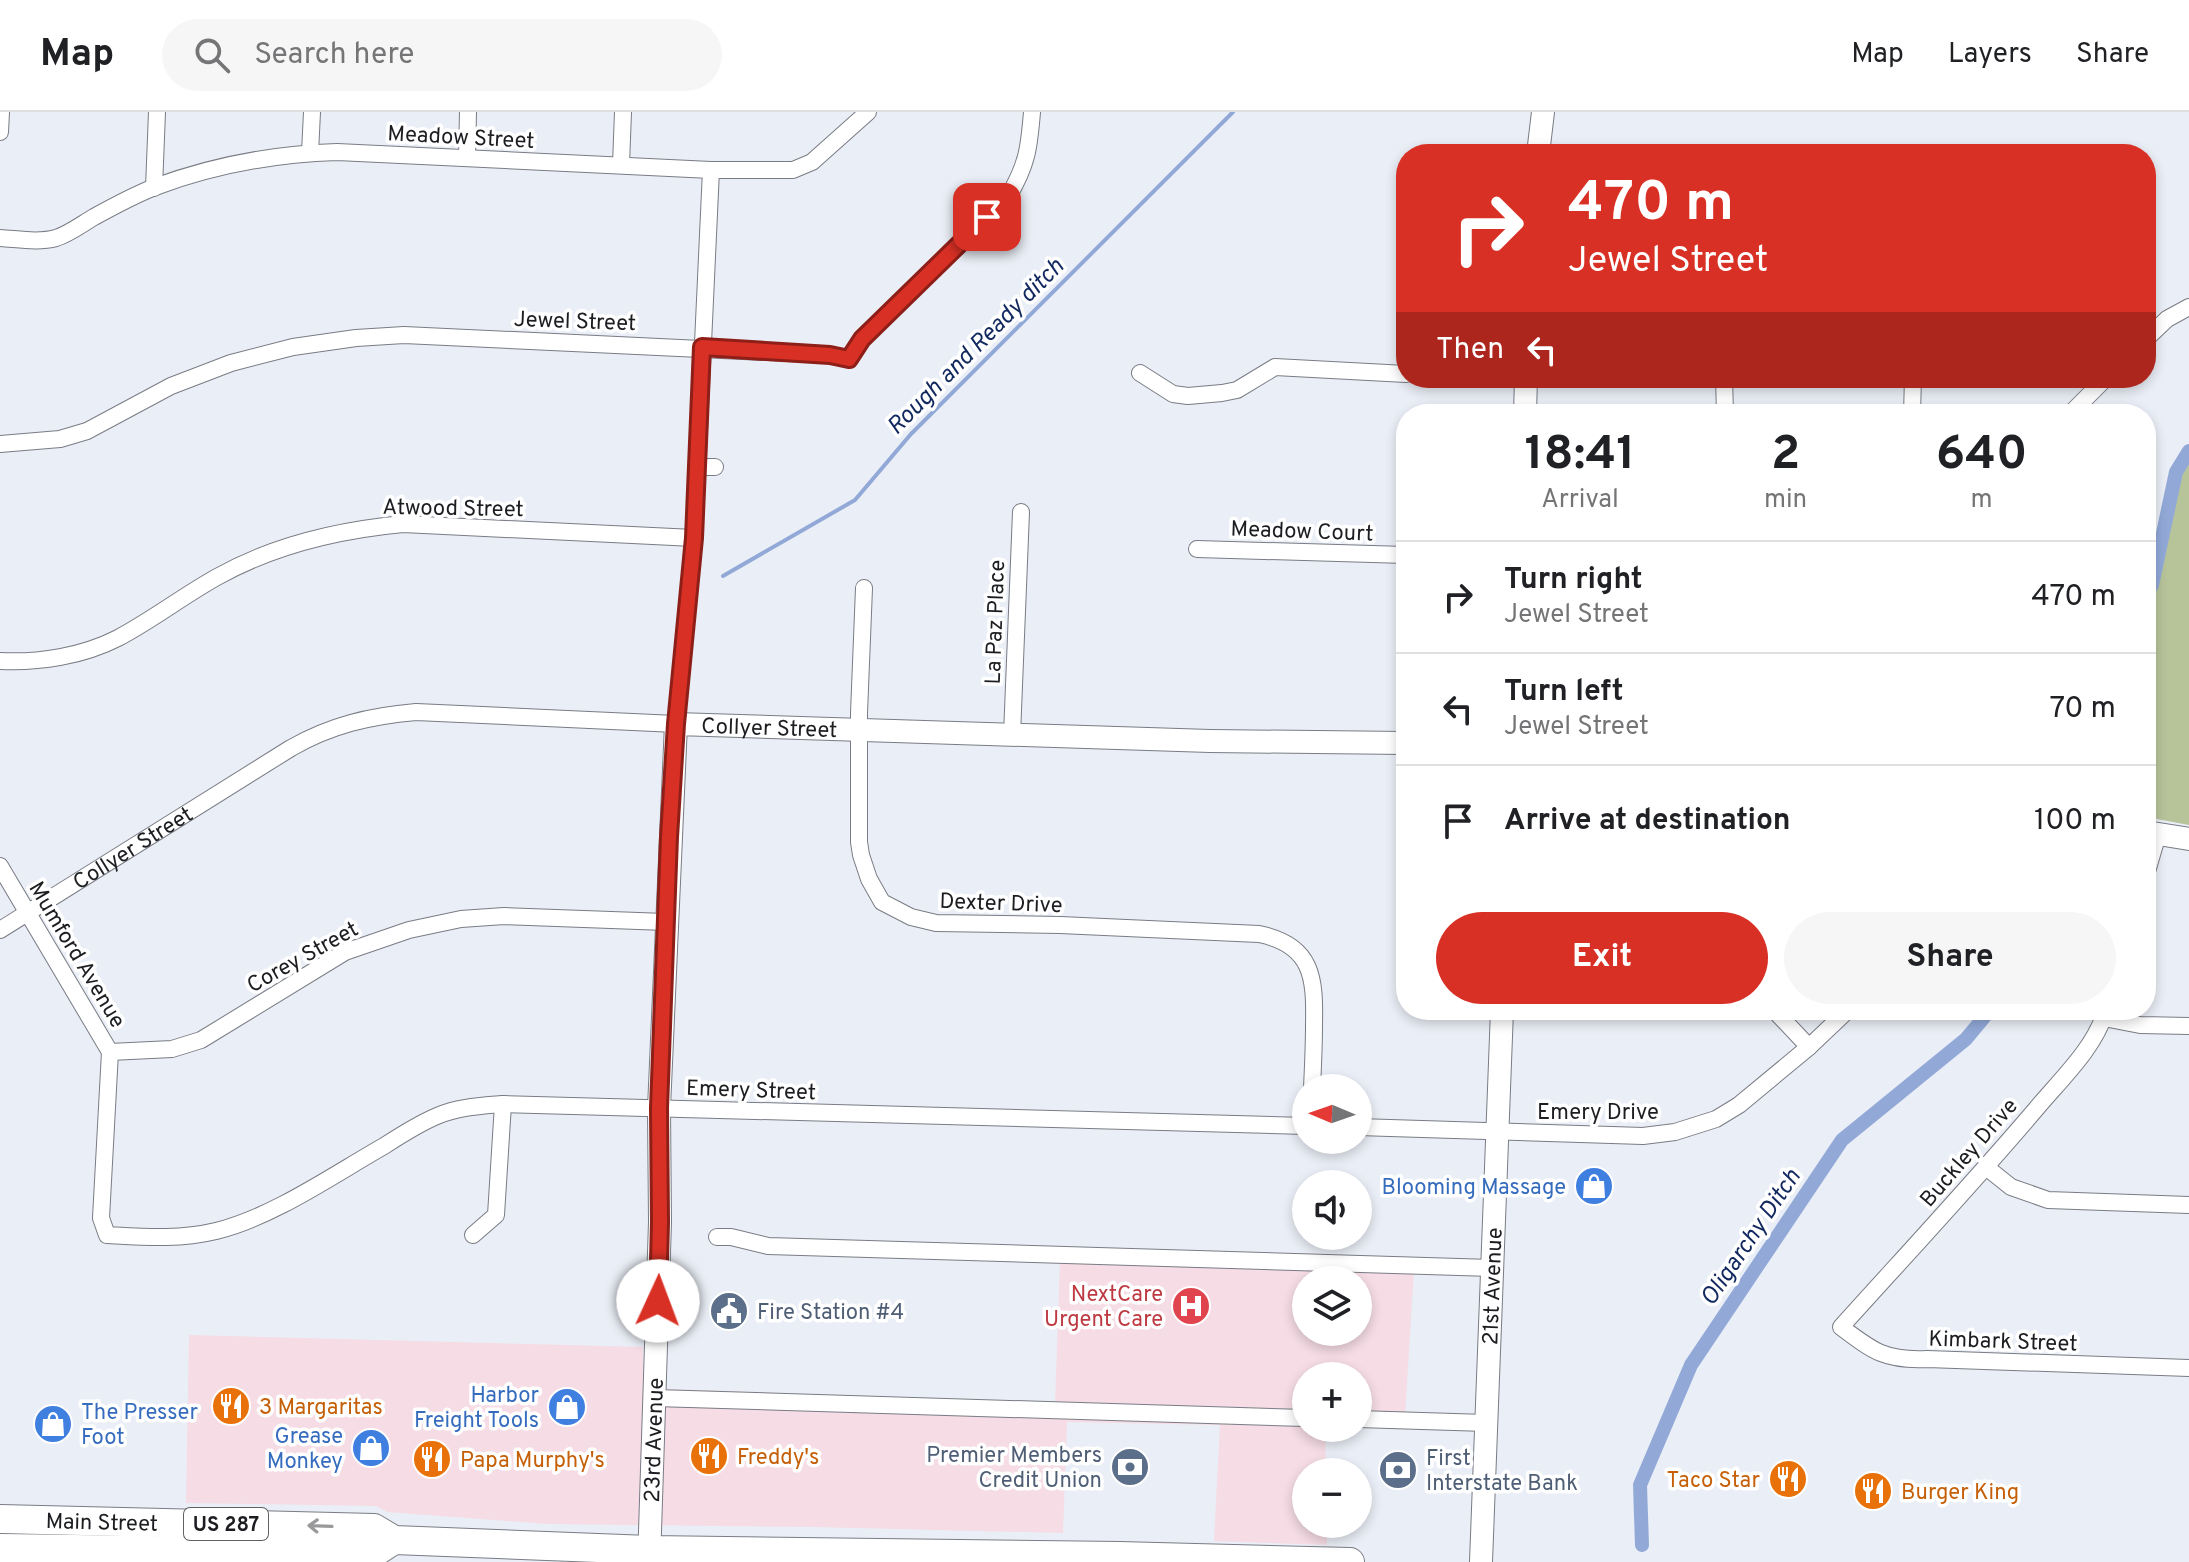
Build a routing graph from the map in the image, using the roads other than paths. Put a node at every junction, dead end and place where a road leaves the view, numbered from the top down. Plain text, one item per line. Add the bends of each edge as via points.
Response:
1 (1, 112) edge
2 (157, 112) edge
3 (312, 112) edge
4 (468, 112) edge
5 (623, 112) edge
6 (868, 112) edge
7 (1032, 112) edge
8 (1543, 112) edge
9 (0, 132) edge
10 (1539, 144) edge
11 (310, 153) junction
12 (467, 158) junction
13 (621, 165) junction
14 (711, 170) junction
15 (154, 188) junction
16 (0, 238) edge
17 (2189, 307) edge
18 (2156, 329) edge
19 (702, 347) junction
20 (1140, 373) dead end
21 (1396, 373) edge
22 (2096, 388) edge
23 (2080, 404) edge
24 (0, 444) edge
25 (697, 467) junction
26 (715, 467) dead end
27 (1021, 512) dead end
28 (694, 538) junction
29 (1197, 549) dead end
30 (1396, 555) edge
31 (864, 588) dead end
32 (0, 661) edge
33 (676, 724) junction
34 (860, 730) junction
35 (1012, 735) junction
36 (1396, 743) edge
37 (2156, 834) edge
38 (2189, 839) edge
39 (0, 866) edge
40 (28, 912) junction
41 (666, 922) junction
42 (0, 930) edge
43 (1502, 1020) edge
44 (1783, 1020) edge
45 (1837, 1020) edge
46 (2102, 1020) edge
47 (2124, 1020) edge
48 (2189, 1026) edge
49 (1809, 1047) junction
50 (110, 1052) junction
51 (1312, 1074) edge
52 (503, 1104) junction
53 (659, 1108) junction
54 (1292, 1126) edge
55 (1372, 1128) edge
56 (1498, 1132) junction
57 (1986, 1167) junction
58 (2189, 1205) edge
59 (473, 1235) dead end
60 (130, 1236) joint
61 (717, 1237) dead end
62 (1492, 1268) junction
63 (1851, 1315) joint
64 (2189, 1368) edge
65 (655, 1398) junction
66 (1292, 1418) edge
67 (1372, 1419) edge
68 (1486, 1423) junction
69 (0, 1519) edge
70 (0, 1548) edge
71 (394, 1551) edge
72 (649, 1556) edge
73 (1350, 1562) edge
74 (1481, 1562) edge

1 - 9 street
2 - 15 street
3 - 11 street
4 - 12 street
5 - 13 street
6 - 14 street, Meadow Street via 812,162 793,170
7 - 19 street, Jewel Street via 1029,150 1008,197 862,339 849,359
8 - 10 street
11 - 12 street, Meadow Street
11 - 15 street, Meadow Street via 257,159
12 - 13 street, Meadow Street
13 - 14 street, Meadow Street
14 - 19 street, 23rd Avenue
15 - 16 street, Meadow Street via 55,238
17 - 18 street
19 - 24 street, Jewel Street via 404,335 356,338 231,363 171,386 87,431
19 - 25 street, 23rd Avenue
20 - 21 street via 1173,394 1188,396 1237,390 1275,367
22 - 23 street
25 - 26 street
25 - 28 street, 23rd Avenue
27 - 35 street, La Paz Place
28 - 32 street, Atwood Street via 403,524 359,528 244,564 87,651 29,662
28 - 33 street, 23rd Avenue
29 - 30 street, Meadow Court
31 - 34 street, Dexter Drive
33 - 34 street, Collyer Street
33 - 40 street, Collyer Street via 416,712 336,726 291,748
33 - 41 street, 23rd Avenue
34 - 35 street, Collyer Street
34 - 51 street, Dexter Drive via 859,842 882,902 936,923 1272,937 1300,955 1313,977
35 - 36 street, Collyer Street
37 - 38 street
39 - 40 street, Mumford Avenue
40 - 42 street, Collyer Street
40 - 50 street, Mumford Avenue
41 - 50 street, Corey Street via 504,916 409,930 345,952 201,1040 172,1049
41 - 53 street, 23rd Avenue
43 - 56 street, 21st Avenue
44 - 49 street
45 - 49 street, Emery Drive
46 - 57 street, Buckley Drive via 2083,1053
47 - 48 street
49 - 56 street, Emery Drive via 1739,1105 1675,1132
50 - 60 street, Mumford Avenue via 101,1218 107,1235
52 - 53 street, Emery Street
52 - 59 street via 496,1215
52 - 60 street, Emery Street via 439,1115 257,1217 218,1231 187,1237
53 - 54 street, Emery Street
53 - 65 street, 23rd Avenue
55 - 56 street
56 - 62 street, 21st Avenue
57 - 58 street via 2011,1187 2048,1200
57 - 63 street, Buckley Drive
61 - 62 street via 768,1246
62 - 68 street, 21st Avenue
63 - 64 street, Kimbark Street via 1841,1327 1871,1350 1904,1360
65 - 66 street
65 - 72 street, 23rd Avenue
67 - 68 street
68 - 74 street, 21st Avenue
71 -> 69 highway, Main Street / US 287 via 374,1528
70 - 71 highway, Main Street / US 287
71 - 72 highway, Main Street / US 287
72 - 73 highway, Main Street / US 287 via 1134,1556

